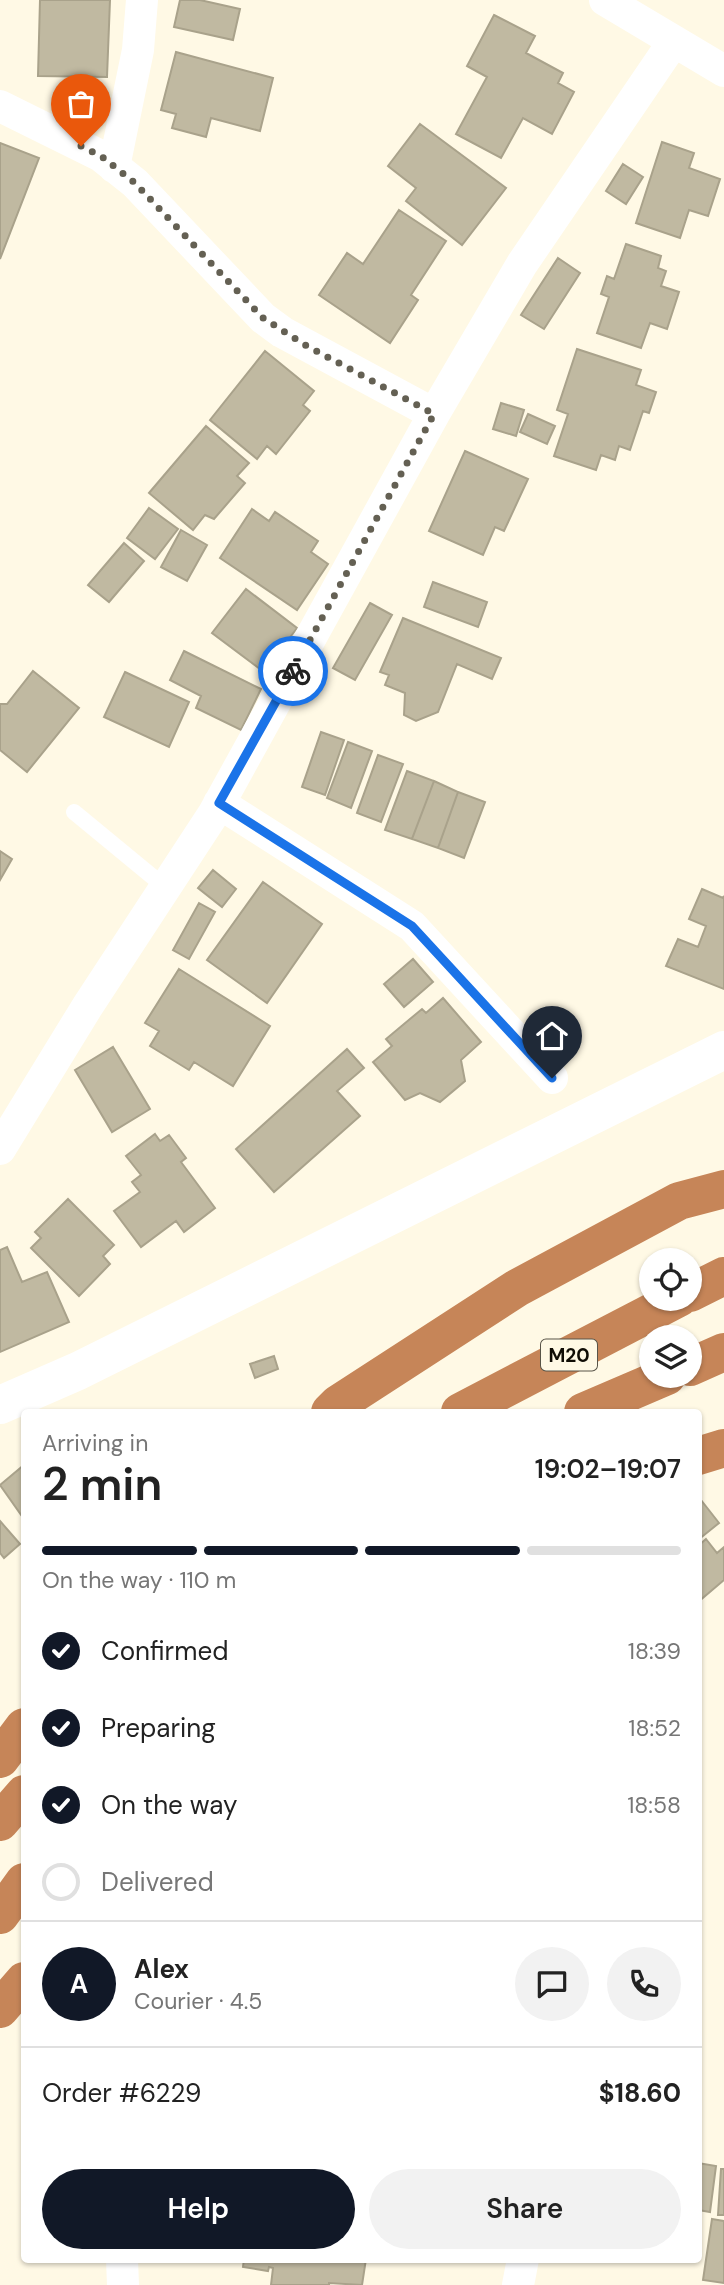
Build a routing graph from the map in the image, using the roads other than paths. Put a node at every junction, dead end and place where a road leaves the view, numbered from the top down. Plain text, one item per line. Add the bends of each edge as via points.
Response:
1 (142, 0) edge
2 (605, 0) edge
3 (674, 41) junction
4 (724, 71) edge
5 (0, 106) edge
6 (114, 167) junction
7 (434, 414) junction
8 (219, 803) junction
9 (75, 812) dead end
10 (165, 887) junction
11 (724, 1050) edge
12 (552, 1078) dead end
13 (0, 1149) edge
14 (724, 1189) edge
15 (724, 1276) edge
16 (702, 1287) edge
17 (654, 1311) edge
18 (724, 1352) edge
19 (702, 1362) edge
20 (639, 1388) edge
21 (0, 1405) edge
22 (333, 1409) edge
23 (466, 1409) edge
24 (590, 1409) edge
25 (724, 1448) edge
26 (702, 1455) edge
27 (21, 1731) edge
28 (0, 1759) edge
29 (21, 1798) edge
30 (0, 1822) edge
31 (21, 1886) edge
32 (0, 1915) edge
33 (21, 1984) edge
34 (0, 2009) edge
35 (122, 2263) edge
36 (522, 2263) edge
37 (123, 2285) edge
38 (519, 2285) edge

1 - 6 street via 138,50
2 - 3 street
3 - 4 street
3 - 7 street via 522,264
5 - 6 street via 101,156
6 - 7 street via 135,183 263,318
7 - 8 street
8 - 10 street
8 - 12 street via 412,926
9 - 10 lane
10 - 13 street
11 - 21 street via 78,1371
14 - 22 highway via 679,1201 517,1288
15 - 16 highway
17 - 23 highway, M20
18 - 19 highway
20 - 24 highway
25 - 26 highway
27 - 28 highway
29 - 30 highway
31 - 32 highway
33 - 34 highway
35 - 37 street
36 - 38 street

